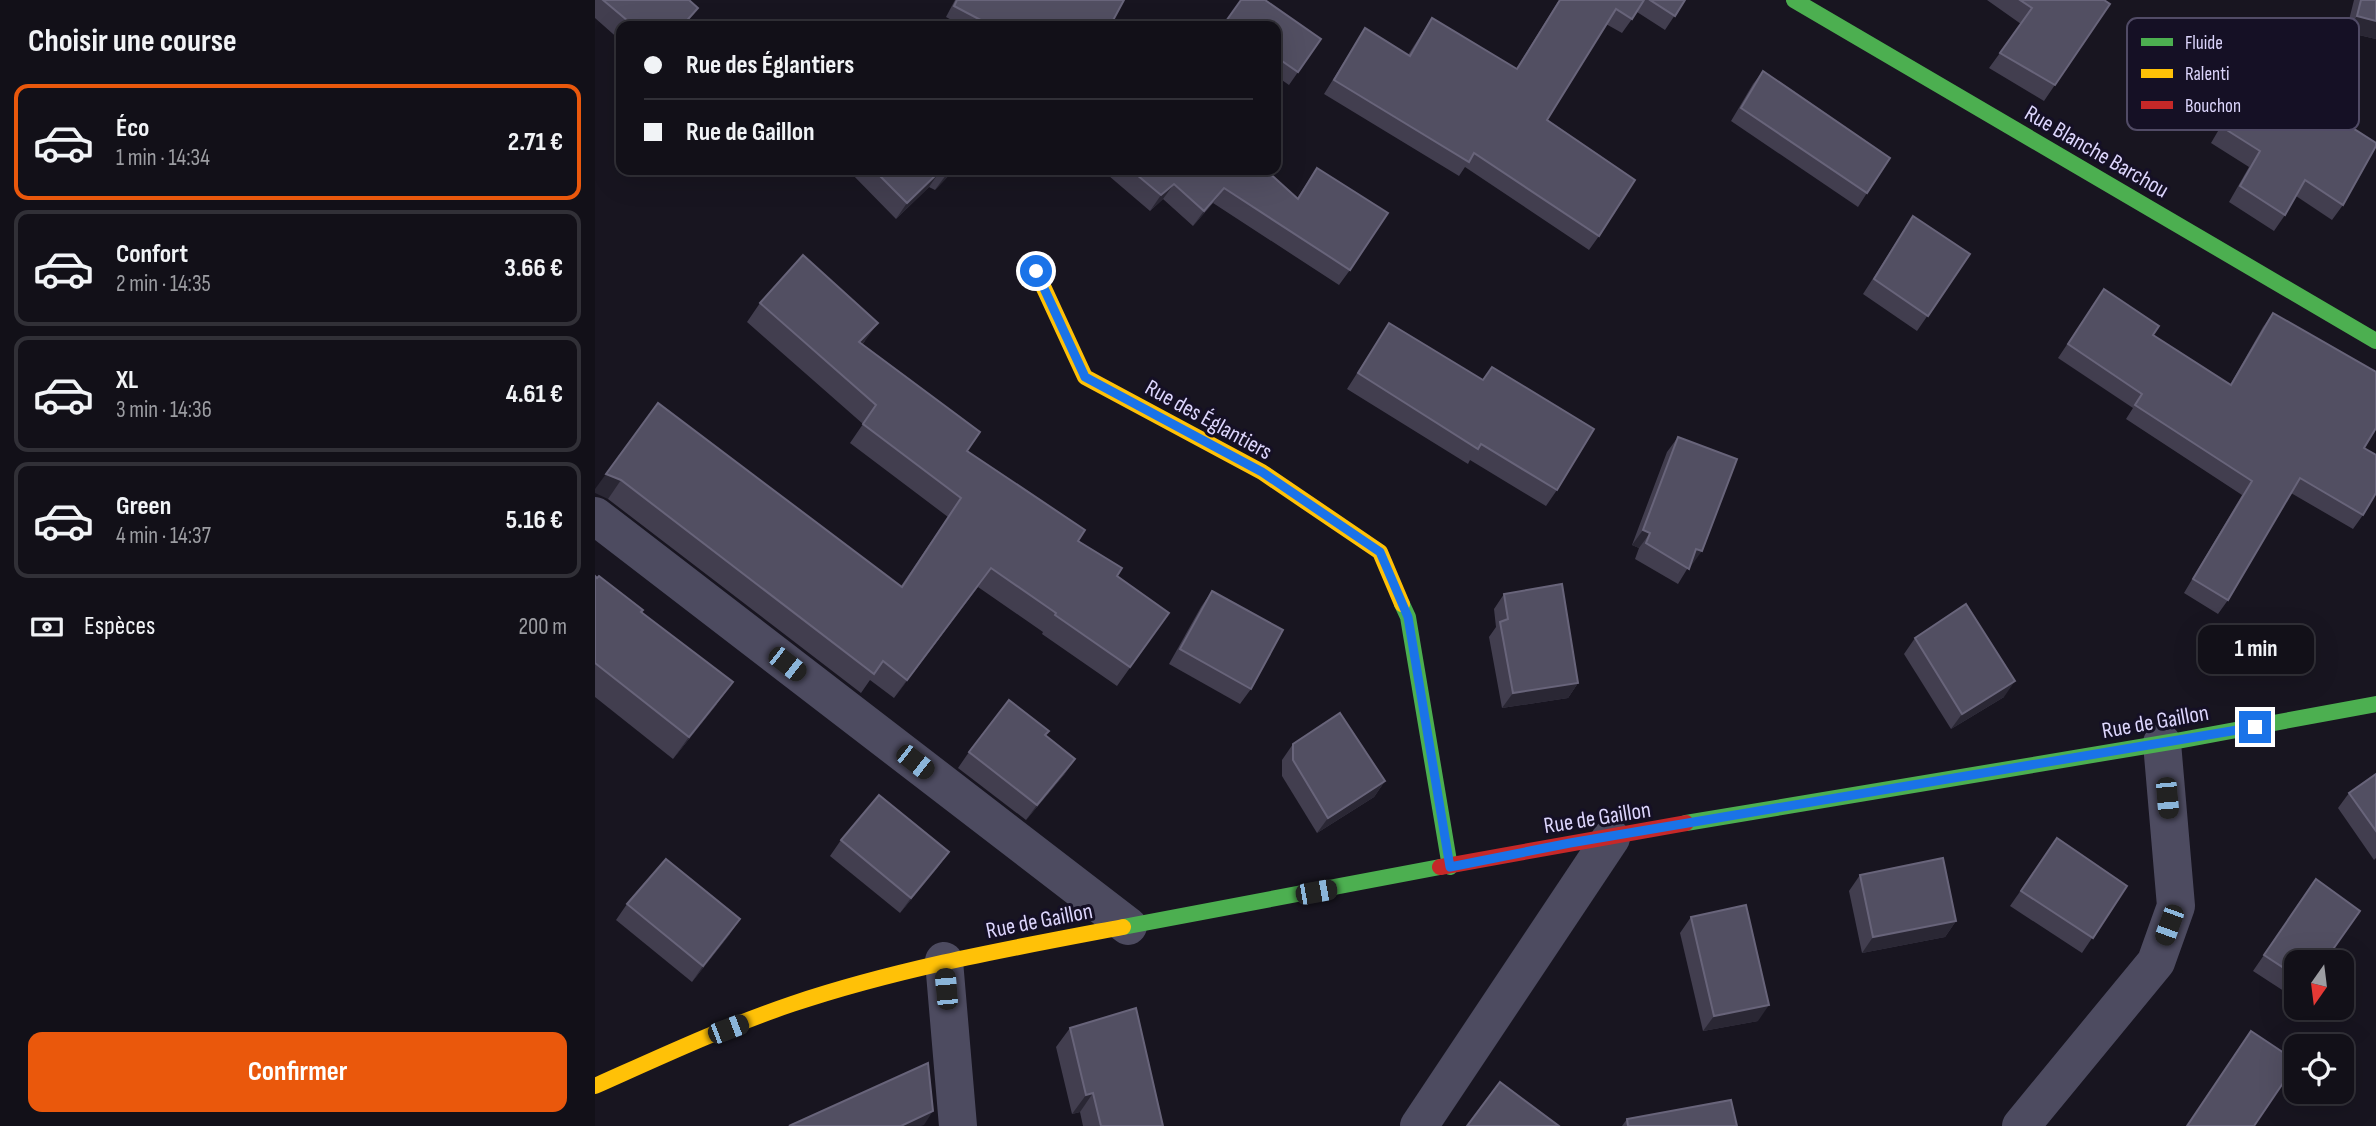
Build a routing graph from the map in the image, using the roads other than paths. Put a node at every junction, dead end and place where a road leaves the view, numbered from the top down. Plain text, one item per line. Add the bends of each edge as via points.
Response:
1 (1794, 0) edge
2 (1036, 271) dead end
3 (2376, 341) edge
4 (595, 516) edge
5 (2376, 704) edge
6 (2162, 743) junction
7 (1611, 838) junction
8 (1450, 867) junction
9 (1128, 926) junction
10 (944, 961) junction
11 (595, 1086) edge
12 (958, 1126) edge
13 (1419, 1126) edge
14 (2021, 1126) edge

1 - 3 street, Rue Blanche Barchou
2 - 8 street, Rue des Églantiers via 1085,377 1262,472 1380,552 1408,617
4 - 9 street
5 - 6 street, Rue de Gaillon
6 - 7 street, Rue de Gaillon
6 - 14 street via 2176,906 2156,962
7 - 8 street, Rue de Gaillon
7 - 13 street
8 - 9 street, Rue de Gaillon
9 - 10 street, Rue de Gaillon
10 - 11 street, Rue de Gaillon via 792,1004
10 - 12 street

